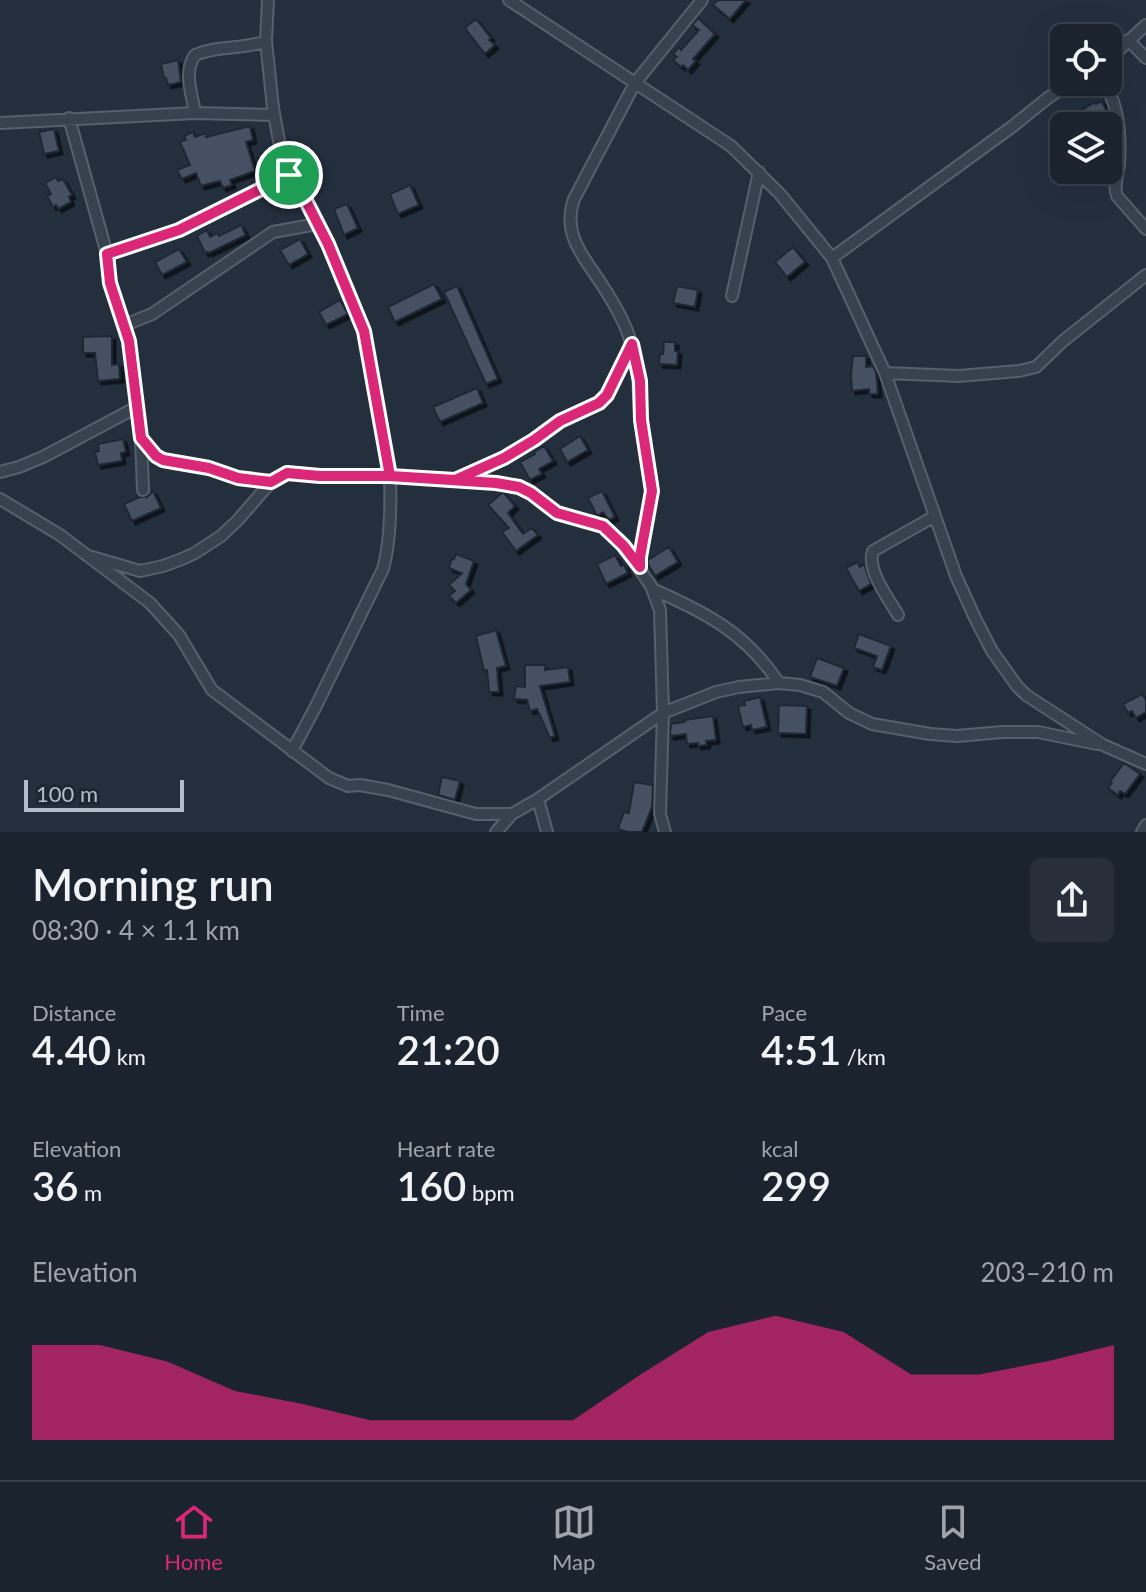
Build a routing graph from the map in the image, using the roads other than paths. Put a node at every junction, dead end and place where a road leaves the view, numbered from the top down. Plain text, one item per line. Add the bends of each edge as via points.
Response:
1 (268, 0) edge
2 (509, 0) edge
3 (702, 0) edge
4 (1146, 25) edge
5 (1128, 40) junction
6 (266, 41) junction
7 (1122, 46) edge
8 (1146, 58) edge
9 (635, 83) junction
10 (1051, 96) edge
11 (1111, 96) edge
12 (195, 113) junction
13 (274, 115) junction
14 (69, 118) junction
15 (0, 123) edge
16 (759, 172) junction
17 (289, 175) junction
18 (317, 224) junction
19 (1146, 229) edge
20 (107, 254) junction
21 (832, 258) junction
22 (1146, 275) edge
23 (732, 296) dead end
24 (125, 325) junction
25 (632, 344) junction
26 (885, 373) junction
27 (137, 407) junction
28 (141, 438) junction
29 (0, 472) edge
30 (390, 476) junction
31 (455, 480) junction
32 (271, 482) junction
33 (143, 490) dead end
34 (0, 499) edge
35 (935, 516) junction
36 (86, 556) junction
37 (640, 567) junction
38 (652, 589) junction
39 (898, 615) dead end
40 (779, 683) junction
41 (663, 713) junction
42 (1103, 745) junction
43 (292, 751) junction
44 (1145, 762) edge
45 (538, 799) junction
46 (512, 814) junction
47 (1146, 825) edge
48 (496, 832) edge
49 (547, 832) edge
50 (665, 832) edge
51 (1142, 832) edge

1 - 6 street
2 - 9 street
3 - 9 street
4 - 5 street
5 - 7 street
5 - 8 street
6 - 12 street via 195,55 188,74
6 - 13 street
9 - 16 street via 731,146
9 - 25 street via 578,189 569,221 572,237
10 - 21 street
11 - 19 street via 1120,151 1115,189
12 - 13 street
12 - 14 street
13 - 17 street
14 - 15 street
14 - 20 street
16 - 21 street
16 - 23 street
17 - 18 street
17 - 20 street via 179,230
18 - 24 street via 273,232 161,308
18 - 30 street via 364,331
20 - 24 street via 110,283
21 - 26 street
22 - 26 street via 1036,367 959,376
24 - 27 street
25 - 31 street via 599,403
25 - 37 street via 652,491
26 - 35 street
27 - 28 street
27 - 29 street via 43,457
28 - 32 street via 163,460
28 - 33 street
30 - 31 street
30 - 32 street via 287,473
30 - 43 street via 383,569
31 - 37 street via 526,490 557,513 603,526
32 - 36 street via 221,536 182,559 140,571
34 - 36 street
35 - 39 street via 871,556
35 - 42 street via 975,618 1009,675 1026,695
36 - 43 street via 171,625 212,690
37 - 38 street
38 - 40 street via 741,638
38 - 41 street via 660,610
40 - 41 street via 729,689
40 - 42 street via 823,692 849,713 883,726 957,736 1038,732
41 - 45 street
41 - 50 street via 660,814
42 - 44 street
43 - 46 street via 348,786 388,790 476,814
45 - 46 street
45 - 49 street
46 - 48 street
47 - 51 street

